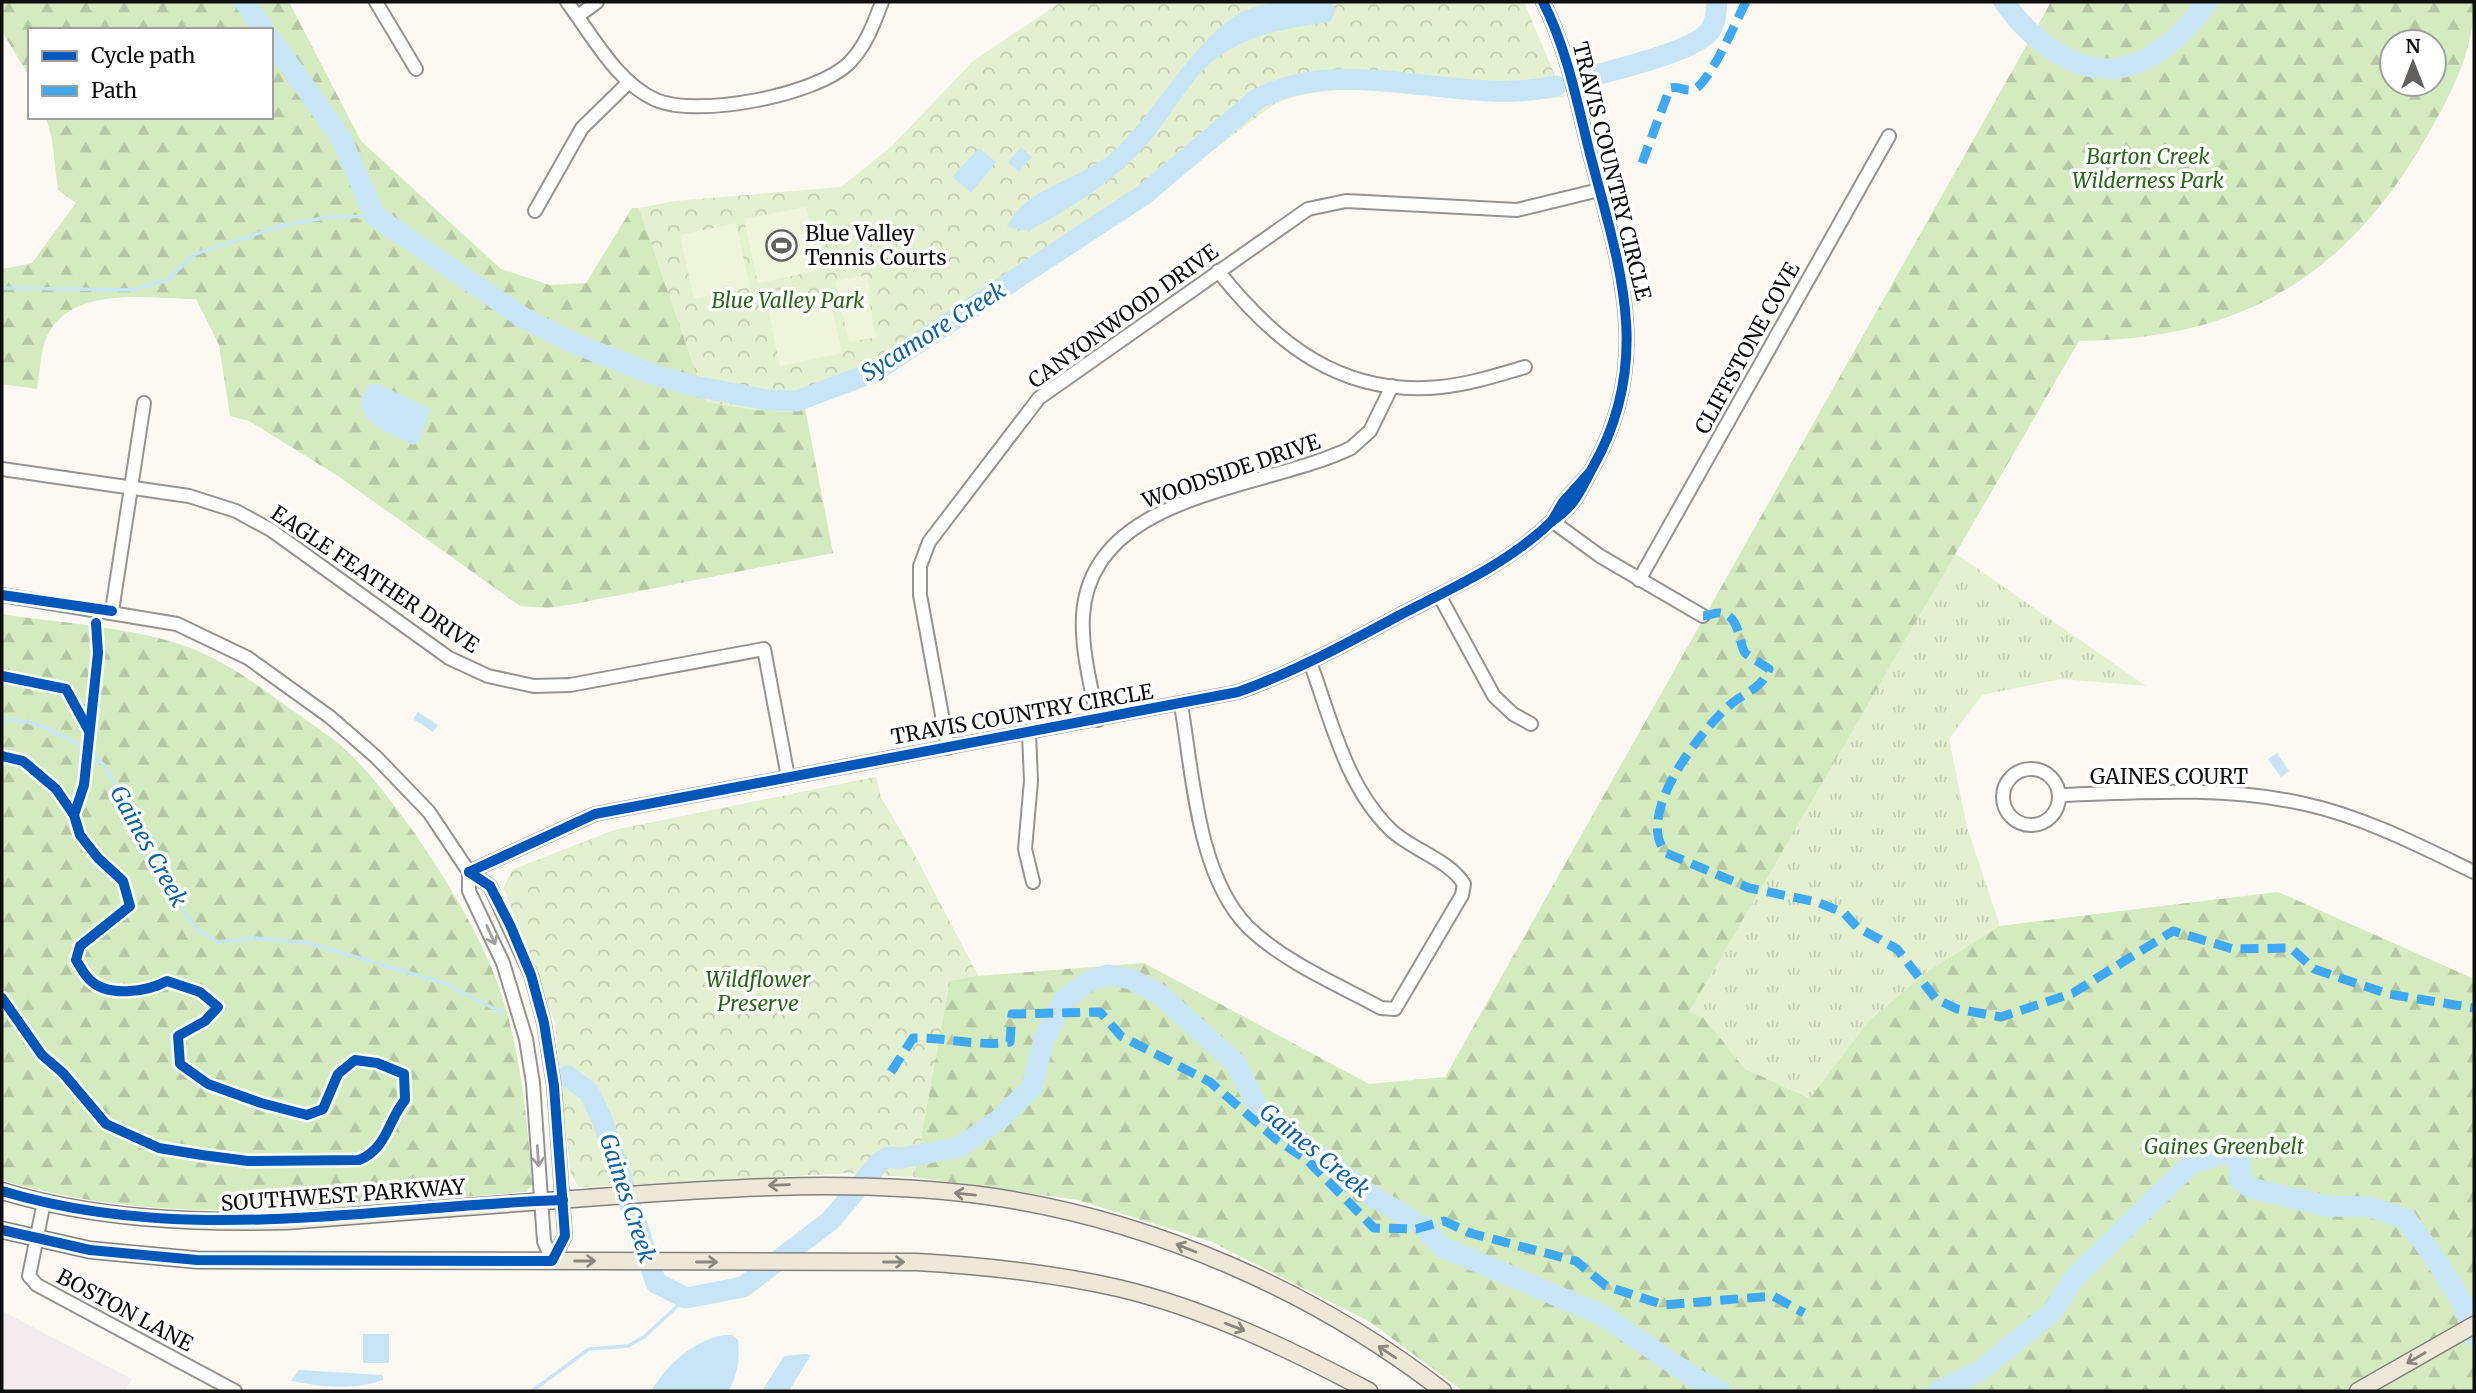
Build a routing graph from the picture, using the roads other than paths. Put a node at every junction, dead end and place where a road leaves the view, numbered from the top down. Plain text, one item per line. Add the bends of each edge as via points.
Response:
1 (376, 2) edge
2 (568, 2) edge
3 (597, 2) edge
4 (882, 2) edge
5 (1543, 2) edge
6 (578, 16) junction
7 (416, 69) dead end
8 (629, 82) junction
9 (1889, 136) dead end
10 (1600, 190) junction
11 (535, 211) dead end
12 (1219, 271) junction
13 (1525, 367) dead end
14 (1392, 386) junction
15 (144, 402) dead end
16 (2, 469) edge
17 (132, 488) junction
18 (1552, 521) junction
19 (1639, 580) junction
20 (2, 595) edge
21 (1440, 595) junction
22 (112, 611) junction
23 (1703, 616) dead end
24 (1310, 662) junction
25 (1181, 705) junction
26 (1097, 720) junction
27 (1531, 724) dead end
28 (1029, 733) junction
29 (948, 748) junction
30 (788, 777) junction
31 (2060, 795) junction
32 (469, 872) junction
33 (2474, 872) edge
34 (1033, 882) dead end
35 (2, 1191) edge
36 (541, 1200) junction
37 (563, 1200) junction
38 (44, 1202) junction
39 (2, 1230) edge
40 (36, 1240) junction
41 (552, 1261) junction
42 (2474, 1325) edge
43 (235, 1391) edge
44 (1369, 1391) edge
45 (1443, 1391) edge
46 (2358, 1391) edge

1 - 7 street
2 - 6 street
3 - 6 street
4 - 8 street via 864,43 849,63 813,86 697,108 655,99
5 - 10 street, TRAVIS COUNTRY CIRCLE via 1561,42
6 - 8 street
8 - 11 street via 582,128
9 - 19 street, CLIFFSTONE COVE
10 - 12 street, CANYONWOOD DRIVE via 1517,210 1361,201 1322,204 1295,216
10 - 18 street, TRAVIS COUNTRY CIRCLE via 1622,275 1628,346 1615,417 1590,472
12 - 14 street via 1261,322 1297,350 1336,371
12 - 29 street, CANYONWOOD DRIVE via 1039,398 929,542 920,566 920,595
13 - 14 street via 1455,385
14 - 26 street, WOODSIDE DRIVE via 1370,431 1350,448 1158,512 1116,541 1092,577 1084,605 1083,633
15 - 17 street
16 - 17 street, EAGLE FEATHER DRIVE
17 - 22 street
17 - 30 street, EAGLE FEATHER DRIVE via 190,496 236,511 271,530 449,657 488,676 534,686 570,685 764,649
18 - 19 street
18 - 21 street, TRAVIS COUNTRY CIRCLE via 1508,558
19 - 23 street
20 - 22 street
21 - 24 street, TRAVIS COUNTRY CIRCLE
21 - 27 street via 1494,696
22 - 32 street via 177,624 205,635 248,658 320,710 376,757 429,812
24 - 25 street, TRAVIS COUNTRY CIRCLE via 1238,692
24 - 25 street via 1345,759 1370,806 1403,841 1455,872 1464,884 1462,895 1395,1009 1381,1008 1278,950 1238,915 1208,854
25 - 26 street, TRAVIS COUNTRY CIRCLE
26 - 28 street, TRAVIS COUNTRY CIRCLE
28 - 29 street, TRAVIS COUNTRY CIRCLE
28 - 34 street via 1031,781 1025,849
29 - 30 street, TRAVIS COUNTRY CIRCLE
30 - 32 street, TRAVIS COUNTRY CIRCLE via 595,814
31 - 31 street, GAINES COURT via 2054,779 2030,768 2012,776 2003,793 2007,812 2032,825 2049,819
31 - 33 street, GAINES COURT via 2200,791 2306,804 2387,833
32 -> 36 street via 469,891 503,963 526,1039
32 - 37 street via 490,886 531,975 554,1086
35 - 38 main road, SOUTHWEST PARKWAY
36 - 37 main road, SOUTHWEST PARKWAY
36 - 38 main road, SOUTHWEST PARKWAY via 212,1223
36 - 41 street via 544,1241
37 - 41 street via 565,1236
45 -> 37 main road, SOUTHWEST PARKWAY via 1360,1334 1268,1282 1178,1244 1037,1206 988,1196 847,1184 756,1185
38 - 40 street, BOSTON LANE
39 - 40 main road
40 - 41 main road via 197,1260
40 - 43 street, BOSTON LANE via 29,1276 37,1285
41 -> 44 main road via 983,1266 1120,1289 1192,1310 1265,1339
42 -> 46 main road

